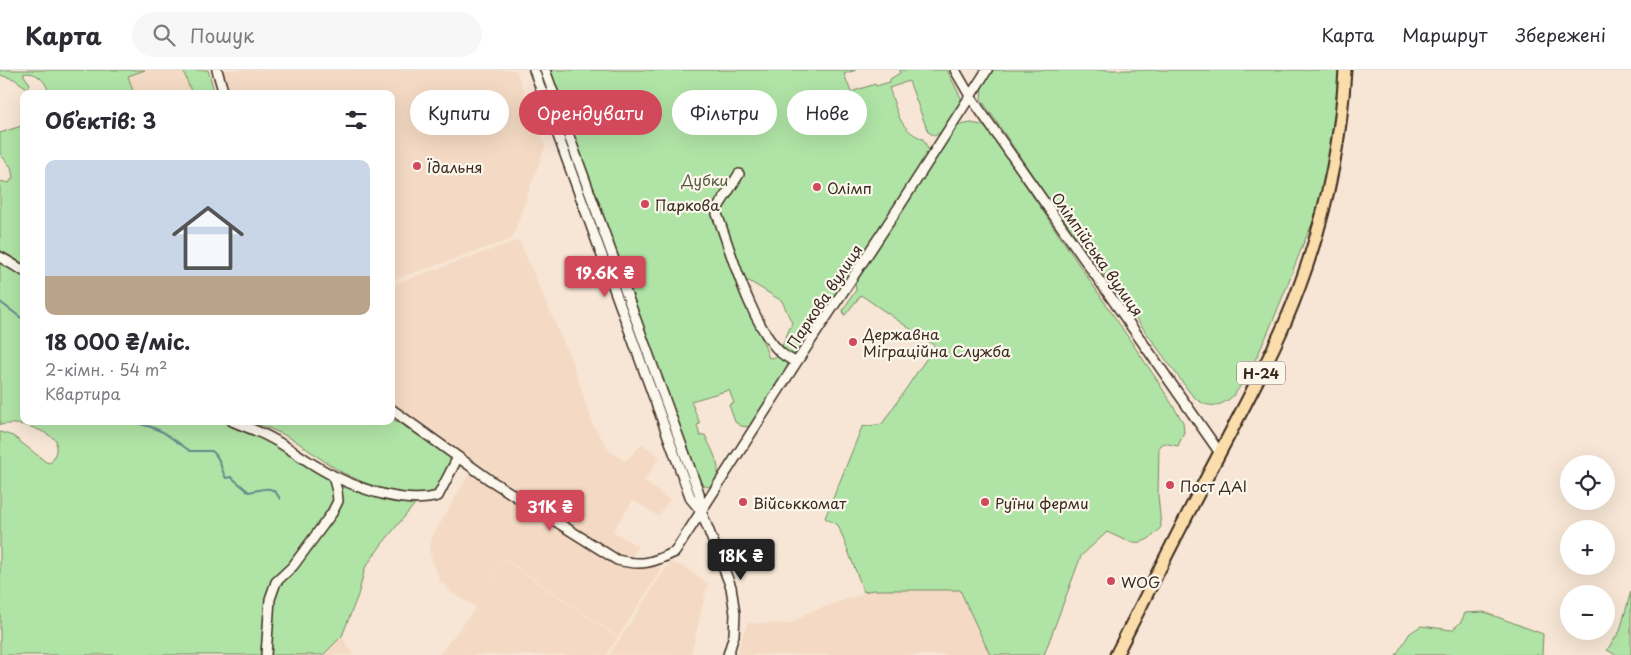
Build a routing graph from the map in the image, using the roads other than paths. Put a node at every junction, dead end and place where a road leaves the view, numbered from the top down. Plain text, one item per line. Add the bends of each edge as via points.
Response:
1 (217, 70) edge
2 (534, 70) edge
3 (545, 70) edge
4 (955, 70) edge
5 (987, 70) edge
6 (1345, 70) edge
7 (223, 90) edge
8 (970, 96) junction
9 (739, 174) dead end
10 (0, 257) edge
11 (20, 269) edge
12 (796, 362) junction
13 (395, 412) edge
14 (242, 425) edge
15 (1220, 453) junction
16 (458, 457) junction
17 (333, 476) junction
18 (701, 511) junction
19 (266, 655) edge
20 (728, 655) edge
21 (1116, 655) edge

1 - 7 street
2 - 18 street via 691,499
3 - 18 street via 696,484
4 - 8 street, Олімпійська вулиця
5 - 8 street, Паркова вулиця
6 - 15 main road, Н-24 via 1336,154 1317,233 1279,336
8 - 12 street, Паркова вулиця
8 - 15 street, Олімпійська вулиця
9 - 12 street via 717,214 761,328 780,352
10 - 11 street
12 - 18 street, Паркова вулиця
13 - 16 street, Паркова вулиця
14 - 17 street via 269,436
15 - 21 main road, Н-24
16 - 17 street via 438,496 430,498 402,498 378,493
16 - 18 street, Паркова вулиця via 617,560 635,564 675,552
17 - 19 street via 338,501 332,513 293,566 276,582 270,599
18 - 20 street via 731,587 735,614 734,635

